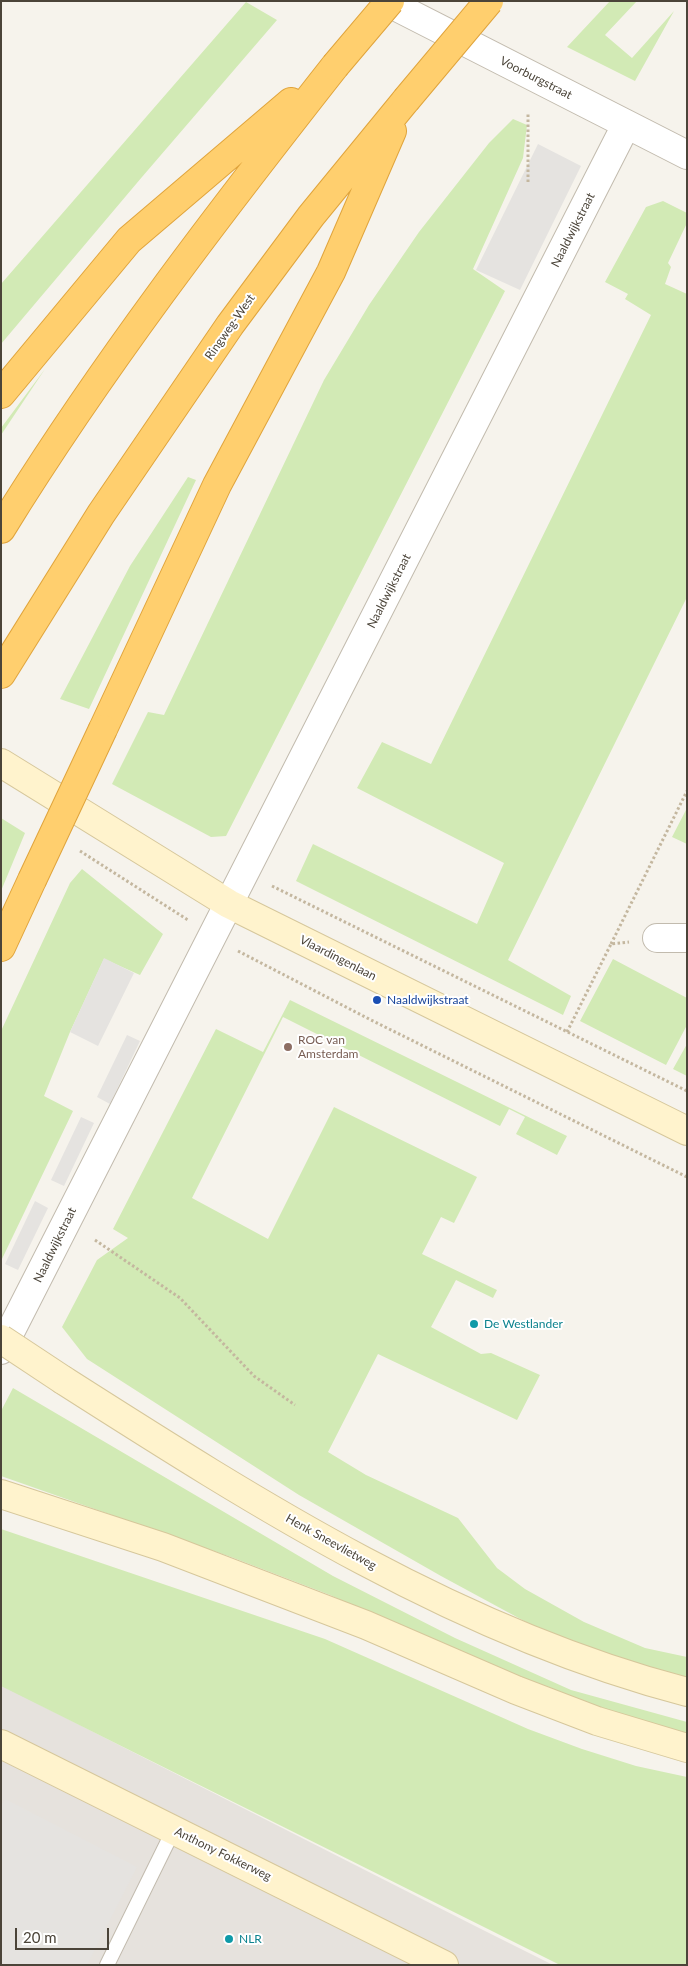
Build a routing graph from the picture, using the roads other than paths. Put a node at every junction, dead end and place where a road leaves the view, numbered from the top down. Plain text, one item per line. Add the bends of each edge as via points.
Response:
1 (385, 1) edge
2 (390, 1) edge
3 (489, 1) edge
4 (334, 66) junction
5 (406, 100) junction
6 (626, 125) junction
7 (687, 155) edge
8 (1, 394) edge
9 (1, 529) edge
10 (3, 671) edge
11 (1, 763) edge
12 (229, 904) junction
13 (657, 938) road end
14 (687, 938) edge
15 (1, 947) edge
16 (687, 1130) edge
17 (1, 1339) edge
18 (1, 1350) edge
19 (3, 1494) edge
20 (687, 1692) edge
21 (1, 1744) edge
22 (687, 1748) edge
23 (174, 1829) junction
24 (107, 1965) edge
25 (444, 1965) edge

1 - 6 street, Voorburgstraat
2 - 4 highway, bridge
3 - 5 highway, Ringweg-West, bridge
4 - 8 highway via 129,240
4 - 9 highway via 150,308
5 - 10 highway, Ringweg-West via 311,216 230,325 101,514
5 - 15 highway, bridge via 332,272 217,485
6 - 7 street, Voorburgstraat
6 - 12 street, Naaldwijkstraat
11 - 12 main road, Vlaardingenlaan
12 - 16 main road, Vlaardingenlaan
12 - 18 street, Naaldwijkstraat
13 - 14 street
17 - 20 main road, Henk Sneevlietweg, bridge via 212,1474 375,1567 557,1651 636,1679
19 - 22 main road via 163,1547 303,1600 597,1721
21 - 23 main road, Anthony Fokkerweg
23 - 24 lane
23 - 25 main road, Anthony Fokkerweg

